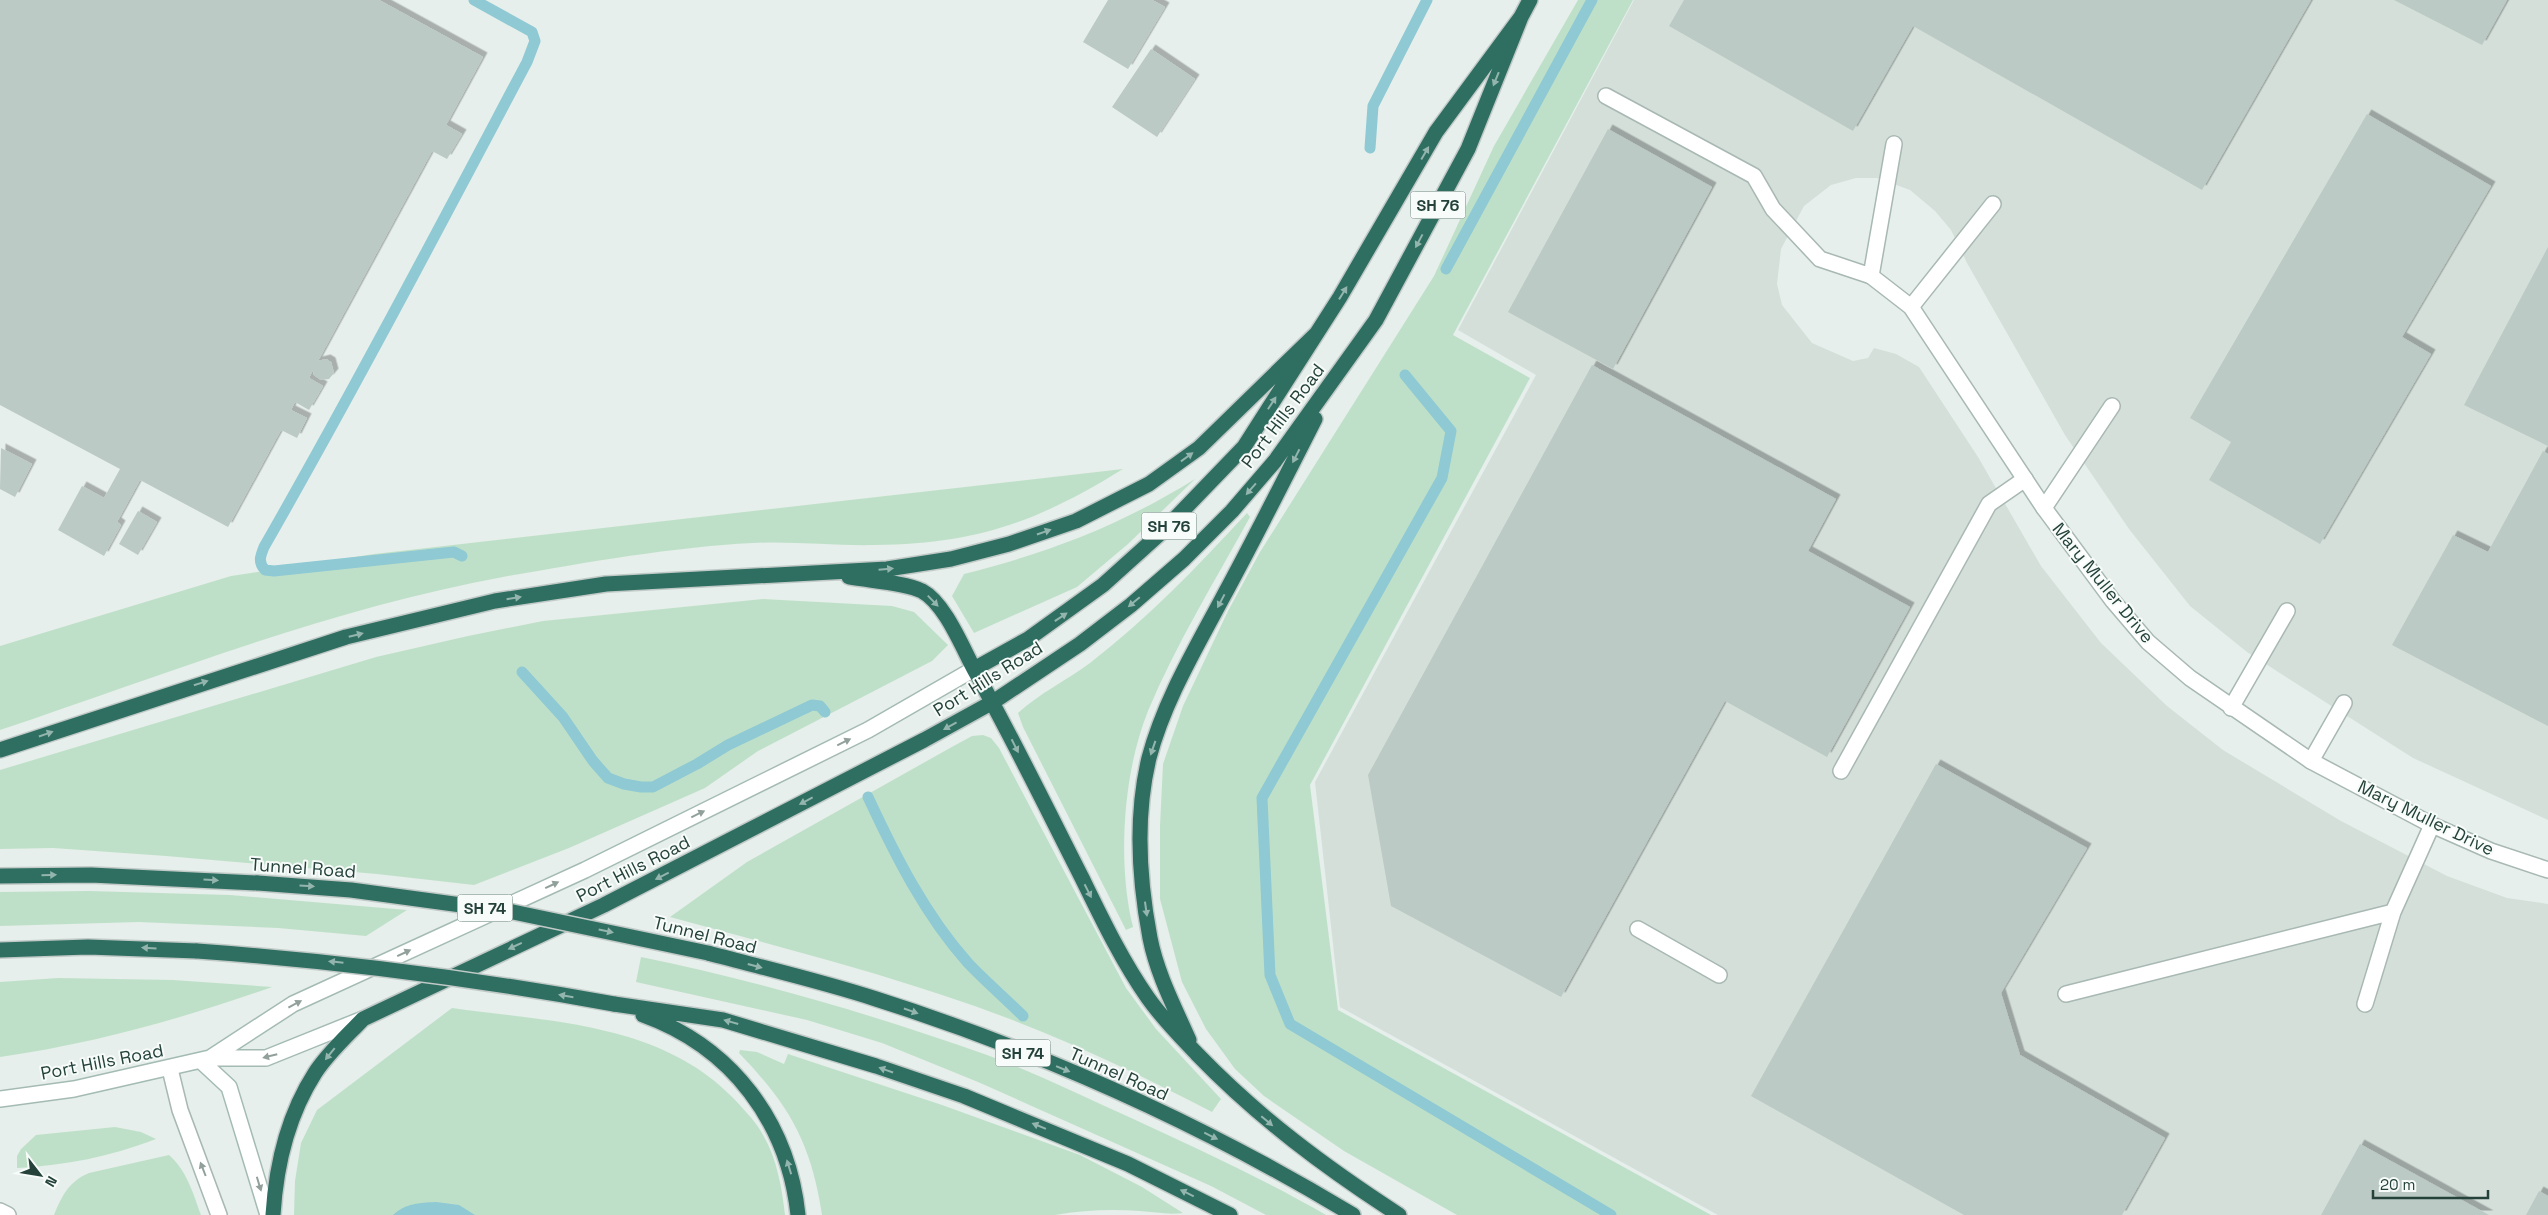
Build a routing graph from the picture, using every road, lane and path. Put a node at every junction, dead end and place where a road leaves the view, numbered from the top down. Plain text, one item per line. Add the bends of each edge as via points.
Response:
1 (1530, 0) edge
2 (1521, 17) junction
3 (1606, 96) dead end
4 (1894, 144) dead end
5 (1993, 204) dead end
6 (1871, 276) junction
7 (1911, 306) junction
8 (1316, 334) junction
9 (1334, 382) junction
10 (2112, 406) dead end
11 (2025, 479) junction
12 (2044, 508) junction
13 (820, 572) junction
14 (2288, 611) dead end
15 (974, 669) junction
16 (993, 702) junction
17 (2344, 703) dead end
18 (2231, 708) junction
19 (0, 750) edge
20 (2311, 762) junction
21 (1841, 771) dead end
22 (2432, 826) junction
23 (2548, 870) edge
24 (0, 876) edge
25 (2393, 912) junction
26 (1638, 929) dead end
27 (0, 950) edge
28 (1719, 975) dead end
29 (2066, 994) dead end
30 (614, 1004) junction
31 (2365, 1004) dead end
32 (364, 1019) junction
33 (1194, 1050) junction
34 (205, 1059) junction
35 (170, 1068) junction
36 (0, 1099) edge
37 (0, 1211) edge
38 (8, 1215) edge
39 (219, 1215) edge
40 (268, 1215) edge
41 (273, 1215) edge
42 (798, 1215) edge
43 (1230, 1215) edge
44 (1353, 1215) edge
45 (1399, 1215) edge

1 - 2 highway, Port Hills Road / SH 76
8 -> 2 highway, Port Hills Road / SH 76 via 1436,132
2 -> 9 highway, Port Hills Road / SH 76 via 1468,149 1376,320
3 - 6 street, Mary Muller Drive via 1754,176 1774,209 1820,259
4 - 6 street
5 - 7 street
6 - 7 street, Mary Muller Drive
7 - 11 street, Mary Muller Drive
13 -> 8 highway via 887,569 952,559 1009,544 1094,513 1149,484 1199,448
15 -> 8 highway, Port Hills Road / SH 76 via 1071,610 1136,558 1244,447
9 -> 16 highway, Port Hills Road via 1275,461 1232,511 1184,559 1132,605 1080,644
9 -> 33 highway via 1188,662 1149,758 1139,851 1150,940 1164,983
10 - 12 street
11 - 12 street, Mary Muller Drive
11 - 21 street via 1989,504
12 - 18 street, Mary Muller Drive via 2113,601 2148,642
13 -> 15 highway via 907,586 923,592 936,604
19 -> 13 highway via 346,637 495,601 606,584
14 - 18 street
15 - 16 highway
34 -> 15 street, Port Hills Road / SH 76 via 294,1004 612,856 868,730
16 -> 32 highway, Port Hills Road via 604,905
16 -> 33 highway via 1116,946 1148,998
17 - 20 street
18 - 20 street, Mary Muller Drive
20 - 22 street, Mary Muller Drive
22 - 23 street, Mary Muller Drive
22 - 25 street
24 -> 44 highway, Tunnel Road / SH 74, bridge via 91,875 351,890 513,912 708,954 875,999 1066,1070 1237,1149
25 - 29 street
25 - 31 street
26 - 28 street
30 -> 27 highway, bridge via 358,964 197,951 88,947
42 -> 30 highway via 795,1188 782,1145 761,1105 732,1070 697,1041 658,1020
43 -> 30 highway via 1128,1164 955,1093 723,1020
32 -> 34 street, Port Hills Road via 266,1058
32 -> 41 highway via 315,1072 294,1114 275,1186
33 -> 45 highway via 1267,1121 1344,1179
34 - 35 street, Port Hills Road
34 -> 40 street via 229,1087
35 - 36 street, Port Hills Road via 74,1089
39 -> 35 street via 180,1110
37 - 38 street

